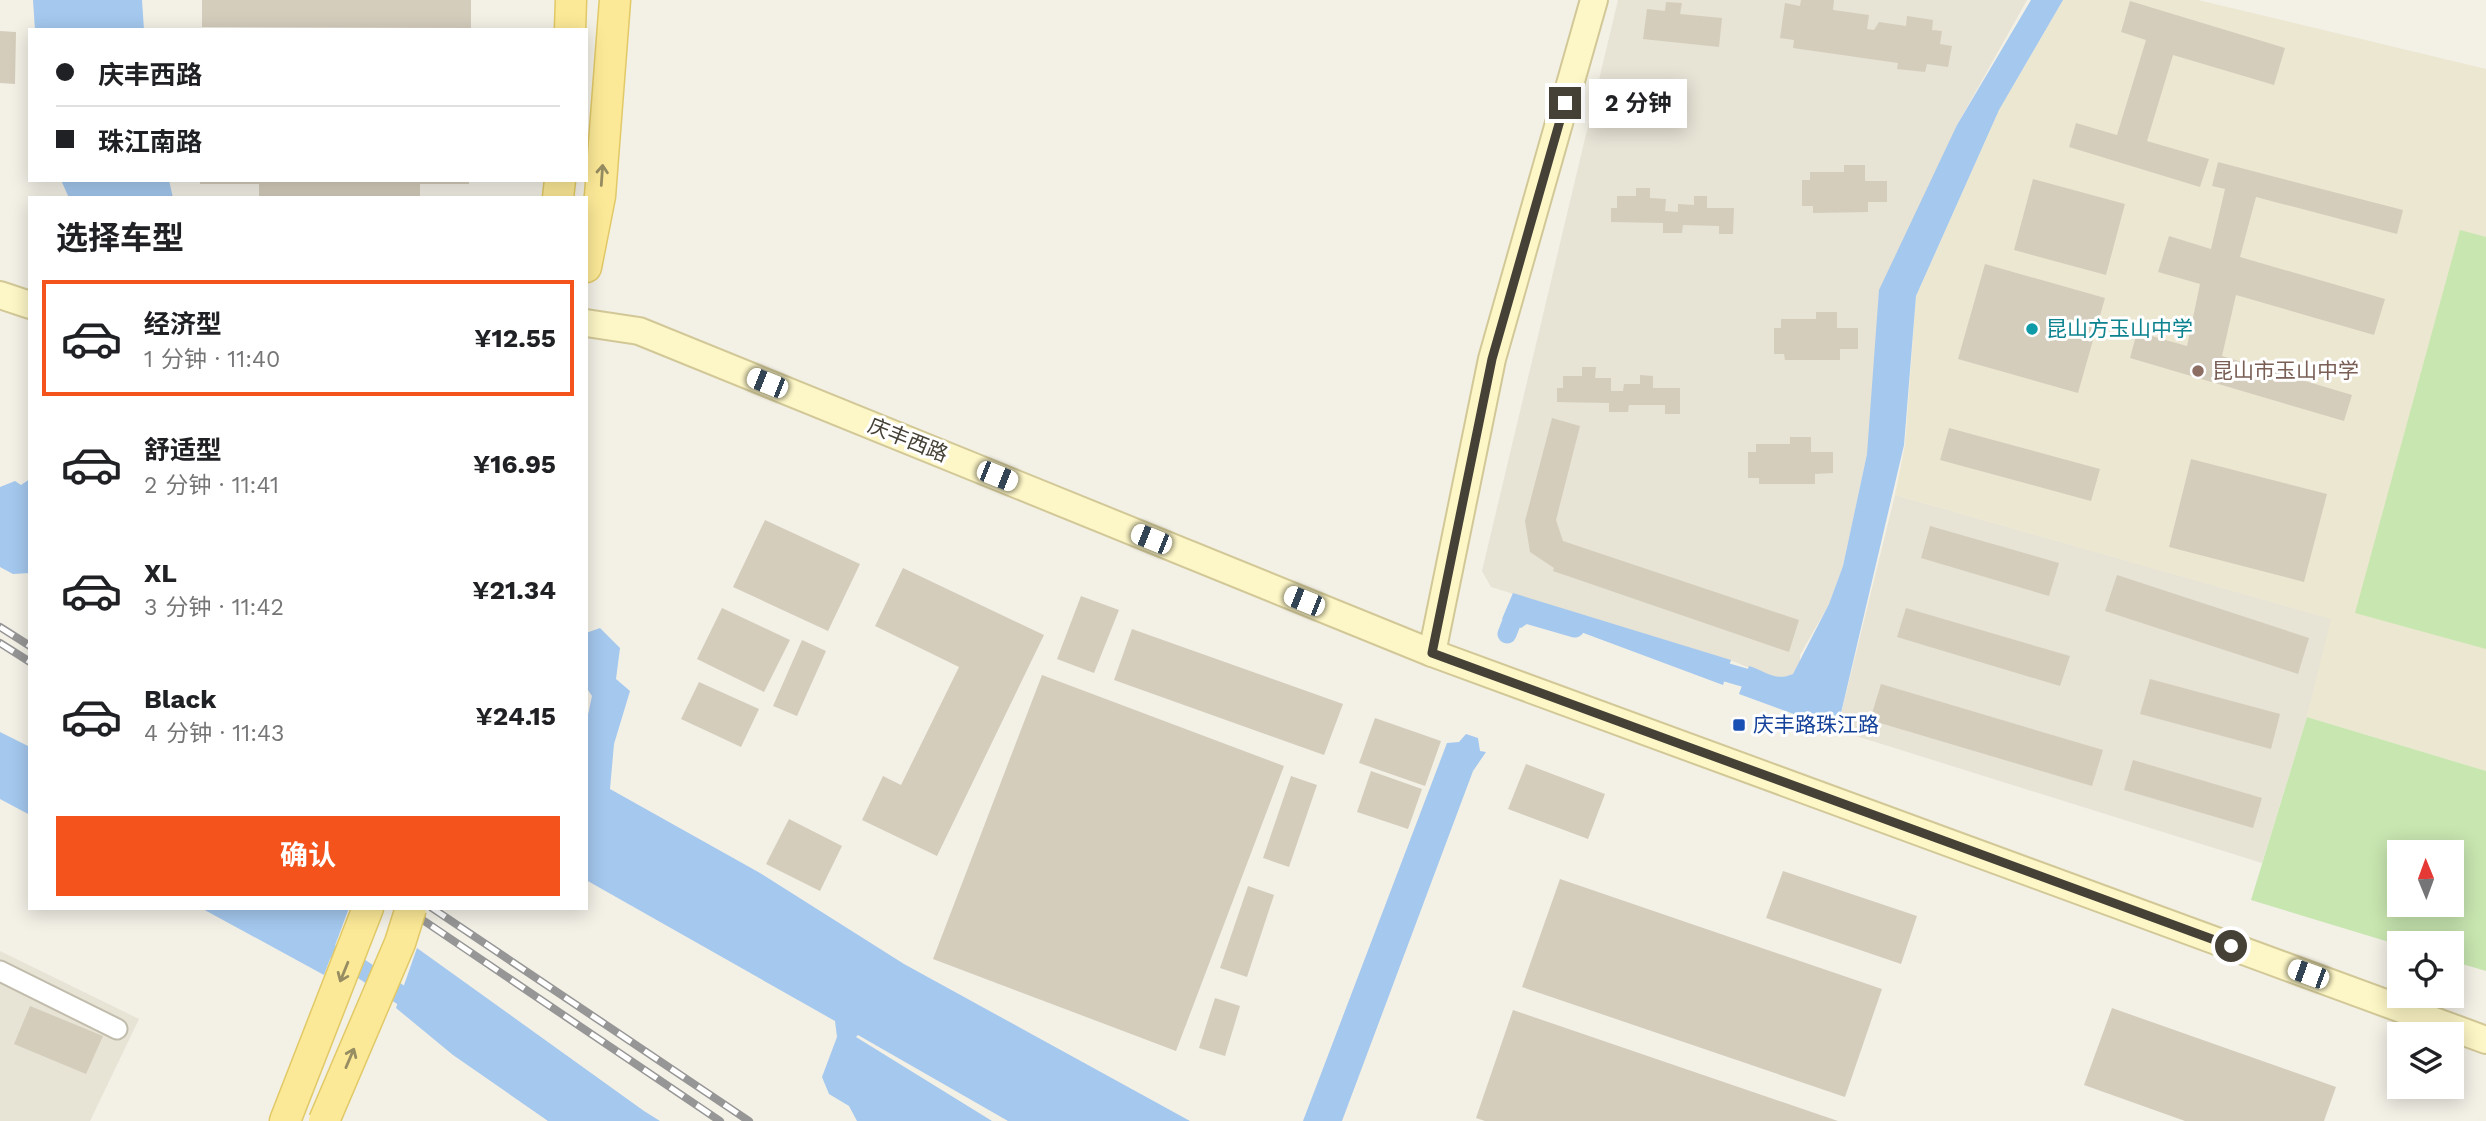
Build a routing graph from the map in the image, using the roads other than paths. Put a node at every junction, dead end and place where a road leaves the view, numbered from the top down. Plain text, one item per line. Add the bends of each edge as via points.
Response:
1 (571, 0) edge
2 (615, 0) edge
3 (1594, 0) edge
4 (569, 28) edge
5 (588, 257) edge
6 (0, 295) edge
7 (28, 303) edge
8 (588, 323) edge
9 (1432, 653) junction
10 (367, 910) edge
11 (410, 910) edge
12 (0, 971) edge
13 (117, 1029) dead end
14 (2486, 1040) edge
15 (285, 1121) edge
16 (324, 1121) edge

1 - 4 main road
5 -> 2 main road via 600,196
3 - 9 street via 1492,359
6 - 7 street
8 - 9 street, 庆丰西路 via 639,331
9 - 14 street, 庆丰西路
10 -> 15 main road
16 -> 11 main road, bridge
12 - 13 street

